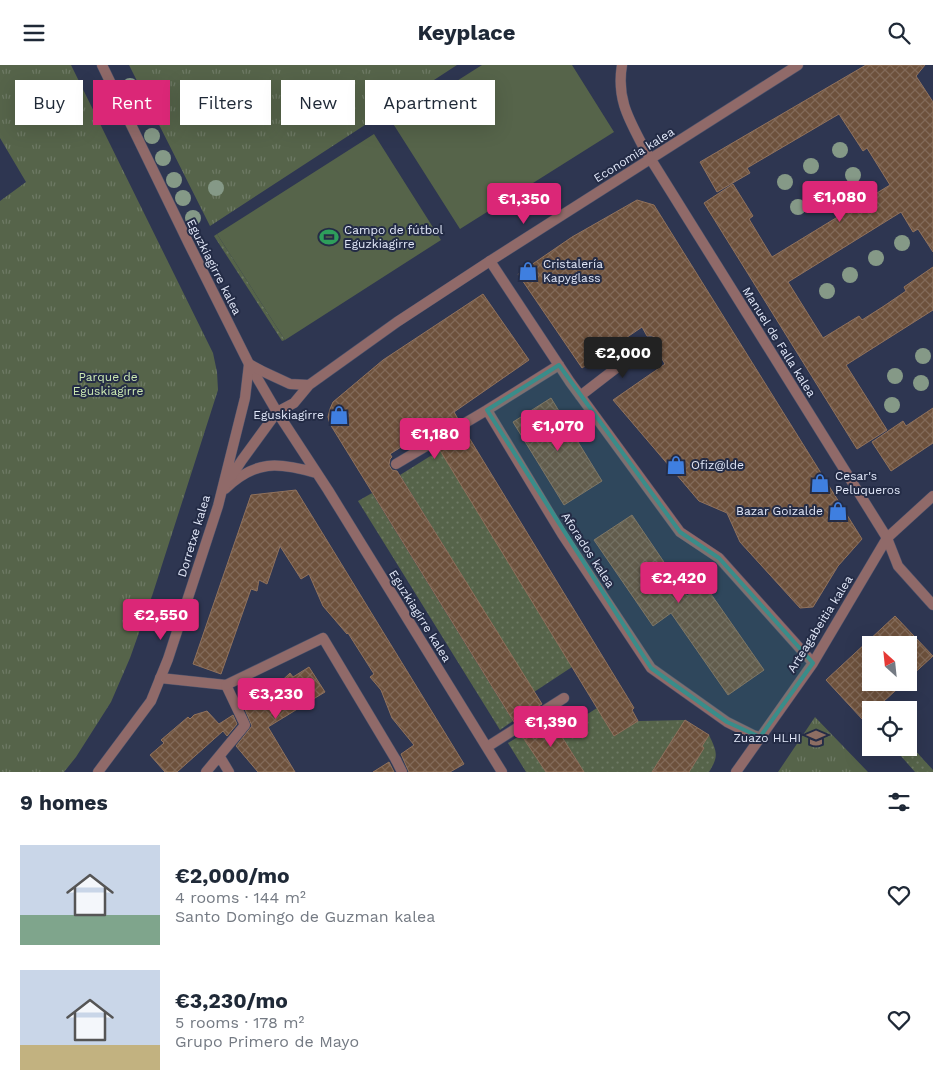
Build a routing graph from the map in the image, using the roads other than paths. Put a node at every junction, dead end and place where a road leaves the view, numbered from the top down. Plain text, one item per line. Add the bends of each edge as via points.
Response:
1 (102, 65) edge
2 (622, 65) edge
3 (798, 65) edge
4 (650, 160) junction
5 (490, 261) junction
6 (650, 342) dead end
7 (249, 363) junction
8 (559, 365) junction
9 (309, 385) junction
10 (580, 396) junction
11 (487, 410) junction
12 (277, 412) junction
13 (396, 464) dead end
14 (316, 473) junction
15 (221, 493) junction
16 (933, 496) edge
17 (887, 538) junction
18 (933, 605) edge
19 (813, 663) junction
20 (160, 678) junction
21 (226, 685) junction
22 (564, 698) dead end
23 (760, 737) junction
24 (486, 747) junction
25 (220, 757) junction
26 (98, 772) edge
27 (206, 772) edge
28 (230, 772) edge
29 (402, 772) edge
30 (502, 772) edge
31 (736, 772) edge

1 - 7 street, Eguzkiagirre kalea
2 - 4 street, Manuel de Falla kalea via 621,94 625,113
3 - 4 street, Economia kalea
4 - 5 street, Economia kalea
4 - 17 street, Manuel de Falla kalea
5 - 8 street
5 - 9 street, Economia kalea
6 - 10 street
7 - 9 street via 290,384
7 - 12 street, Eguzkiagirre kalea
7 - 15 street, Dorretxe kalea via 245,398
8 - 10 street
8 - 11 street
9 - 12 street, Economia kalea via 294,403
10 - 19 street via 680,532 718,559
11 - 13 street
11 - 23 street, Aforados kalea via 579,561 650,668 727,722
12 - 14 street, Eguzkiagirre kalea
12 - 15 street, Dorretxe kalea
14 - 15 street via 284,465 259,467 248,471
14 - 24 street, Eguzkiagirre kalea
15 - 20 street, Dorretxe kalea
16 - 17 street, Arteagabeitia kalea
17 - 18 street, Manuel de Falla kalea via 898,566
17 - 19 street, Arteagabeitia kalea
19 - 23 street, Arteagabeitia kalea
20 - 21 street
20 - 26 street, Dorretxe kalea via 151,701
21 - 25 street via 245,725
21 - 29 street via 323,638
22 - 24 street
23 - 31 street, Arteagabeitia kalea
24 - 30 street, Eguzkiagirre kalea
25 - 27 street
25 - 28 street

